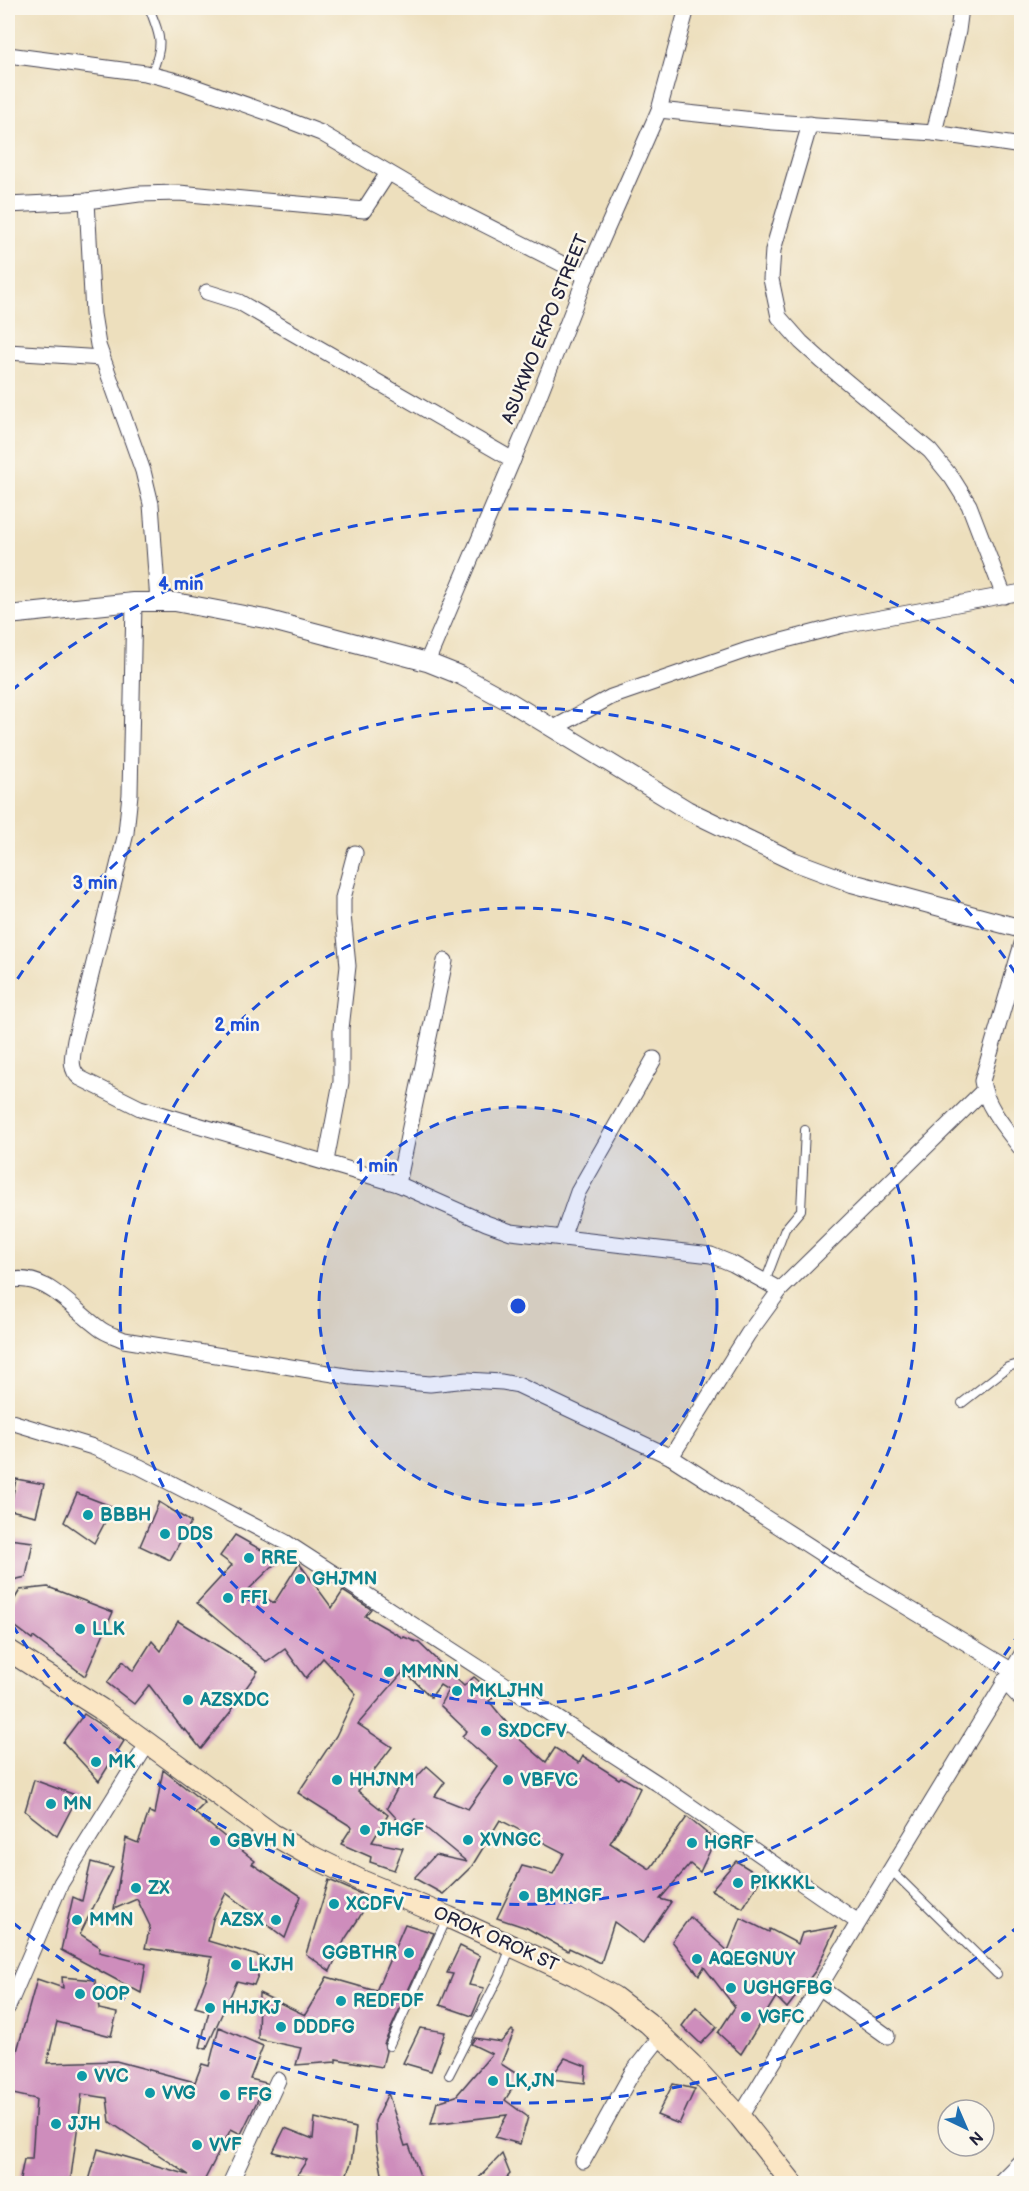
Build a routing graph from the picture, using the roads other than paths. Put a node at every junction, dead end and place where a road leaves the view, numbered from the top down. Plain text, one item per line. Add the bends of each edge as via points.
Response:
1 (687, 8) edge
2 (961, 8) edge
3 (150, 10) dead end
4 (8, 55) edge
5 (151, 74) junction
6 (659, 110) junction
7 (810, 124) junction
8 (934, 133) junction
9 (1022, 146) edge
10 (388, 173) junction
11 (87, 201) junction
12 (8, 205) edge
13 (586, 276) junction
14 (207, 291) dead end
15 (8, 352) edge
16 (102, 358) junction
17 (513, 460) junction
18 (1022, 592) edge
19 (1004, 596) junction
20 (134, 602) junction
21 (158, 602) junction
22 (8, 615) edge
23 (427, 662) junction
24 (554, 728) junction
25 (355, 853) dead end
26 (1022, 929) edge
27 (1022, 944) edge
28 (445, 961) dead end
29 (654, 1059) dead end
30 (983, 1091) junction
31 (805, 1130) dead end
32 (1022, 1150) edge
33 (326, 1161) junction
34 (398, 1184) junction
35 (562, 1238) junction
36 (8, 1281) edge
37 (765, 1282) junction
38 (780, 1290) junction
39 (1022, 1363) edge
40 (962, 1403) dead end
41 (8, 1421) edge
42 (671, 1457) junction
43 (8, 1650) edge
44 (1022, 1654) edge
45 (1008, 1675) junction
46 (1022, 1700) edge
47 (148, 1743) junction
48 (890, 1869) junction
49 (448, 1917) junction
50 (858, 1922) junction
51 (512, 1946) junction
52 (997, 1974) dead end
53 (819, 1987) junction
54 (8, 2007) edge
55 (662, 2036) junction
56 (887, 2036) dead end
57 (389, 2046) dead end
58 (449, 2075) dead end
59 (278, 2080) dead end
60 (740, 2117) junction
61 (583, 2161) dead end
62 (1022, 2162) edge
63 (230, 2184) edge
64 (793, 2184) edge
65 (999, 2184) edge

1 - 6 street, ASUKWO EKPO STREET
2 - 8 street
3 - 5 lane via 160,37 159,56
4 - 5 street
5 - 10 street via 305,127
6 - 7 street
6 - 13 street, ASUKWO EKPO STREET
7 - 8 street
7 - 19 street via 773,250 771,279 779,317 822,361 930,450 969,505
8 - 9 street
10 - 11 street via 364,210 179,193
10 - 13 street
11 - 12 street
11 - 16 street via 93,314
13 - 17 street, ASUKWO EKPO STREET
14 - 17 street via 239,302
15 - 16 street
16 - 21 street via 152,504
17 - 23 street, ASUKWO EKPO STREET
18 - 19 street
19 - 24 street via 843,625 747,650 611,697
20 - 21 street
20 - 22 street
20 - 33 street via 126,833 75,1040 74,1074 140,1108
21 - 23 street via 265,619
23 - 24 street via 480,685
24 - 26 street via 687,810 793,861 852,883
25 - 33 street via 343,898 348,966 341,1029 341,1082
27 - 30 street via 984,1068
28 - 34 street
29 - 35 street via 578,1192
30 - 32 street
30 - 38 street
31 - 37 lane via 801,1210 785,1229
33 - 34 street
34 - 35 street via 503,1229
35 - 37 street via 711,1255
36 - 42 street via 30,1279 51,1289 101,1330 124,1340 352,1377 430,1384 467,1380 518,1385
37 - 38 street
38 - 42 street
39 - 40 lane via 1008,1367
41 - 50 street via 93,1447 140,1467 285,1542 657,1784
42 - 45 street
43 - 47 main road, OROK OROK ST
44 - 45 street
45 - 46 street
45 - 48 street
47 - 49 main road, OROK OROK ST via 272,1834 362,1881
47 - 54 street via 61,1883
48 - 50 street
48 - 52 lane
49 - 51 main road, OROK OROK ST
49 - 57 lane
50 - 53 street
51 - 55 main road, OROK OROK ST via 614,1997
51 - 58 lane
53 - 56 street
53 - 60 street
55 - 60 main road, OROK OROK ST
55 - 61 street via 632,2073
59 - 63 street
60 - 64 main road, OROK OROK ST
62 - 65 street

